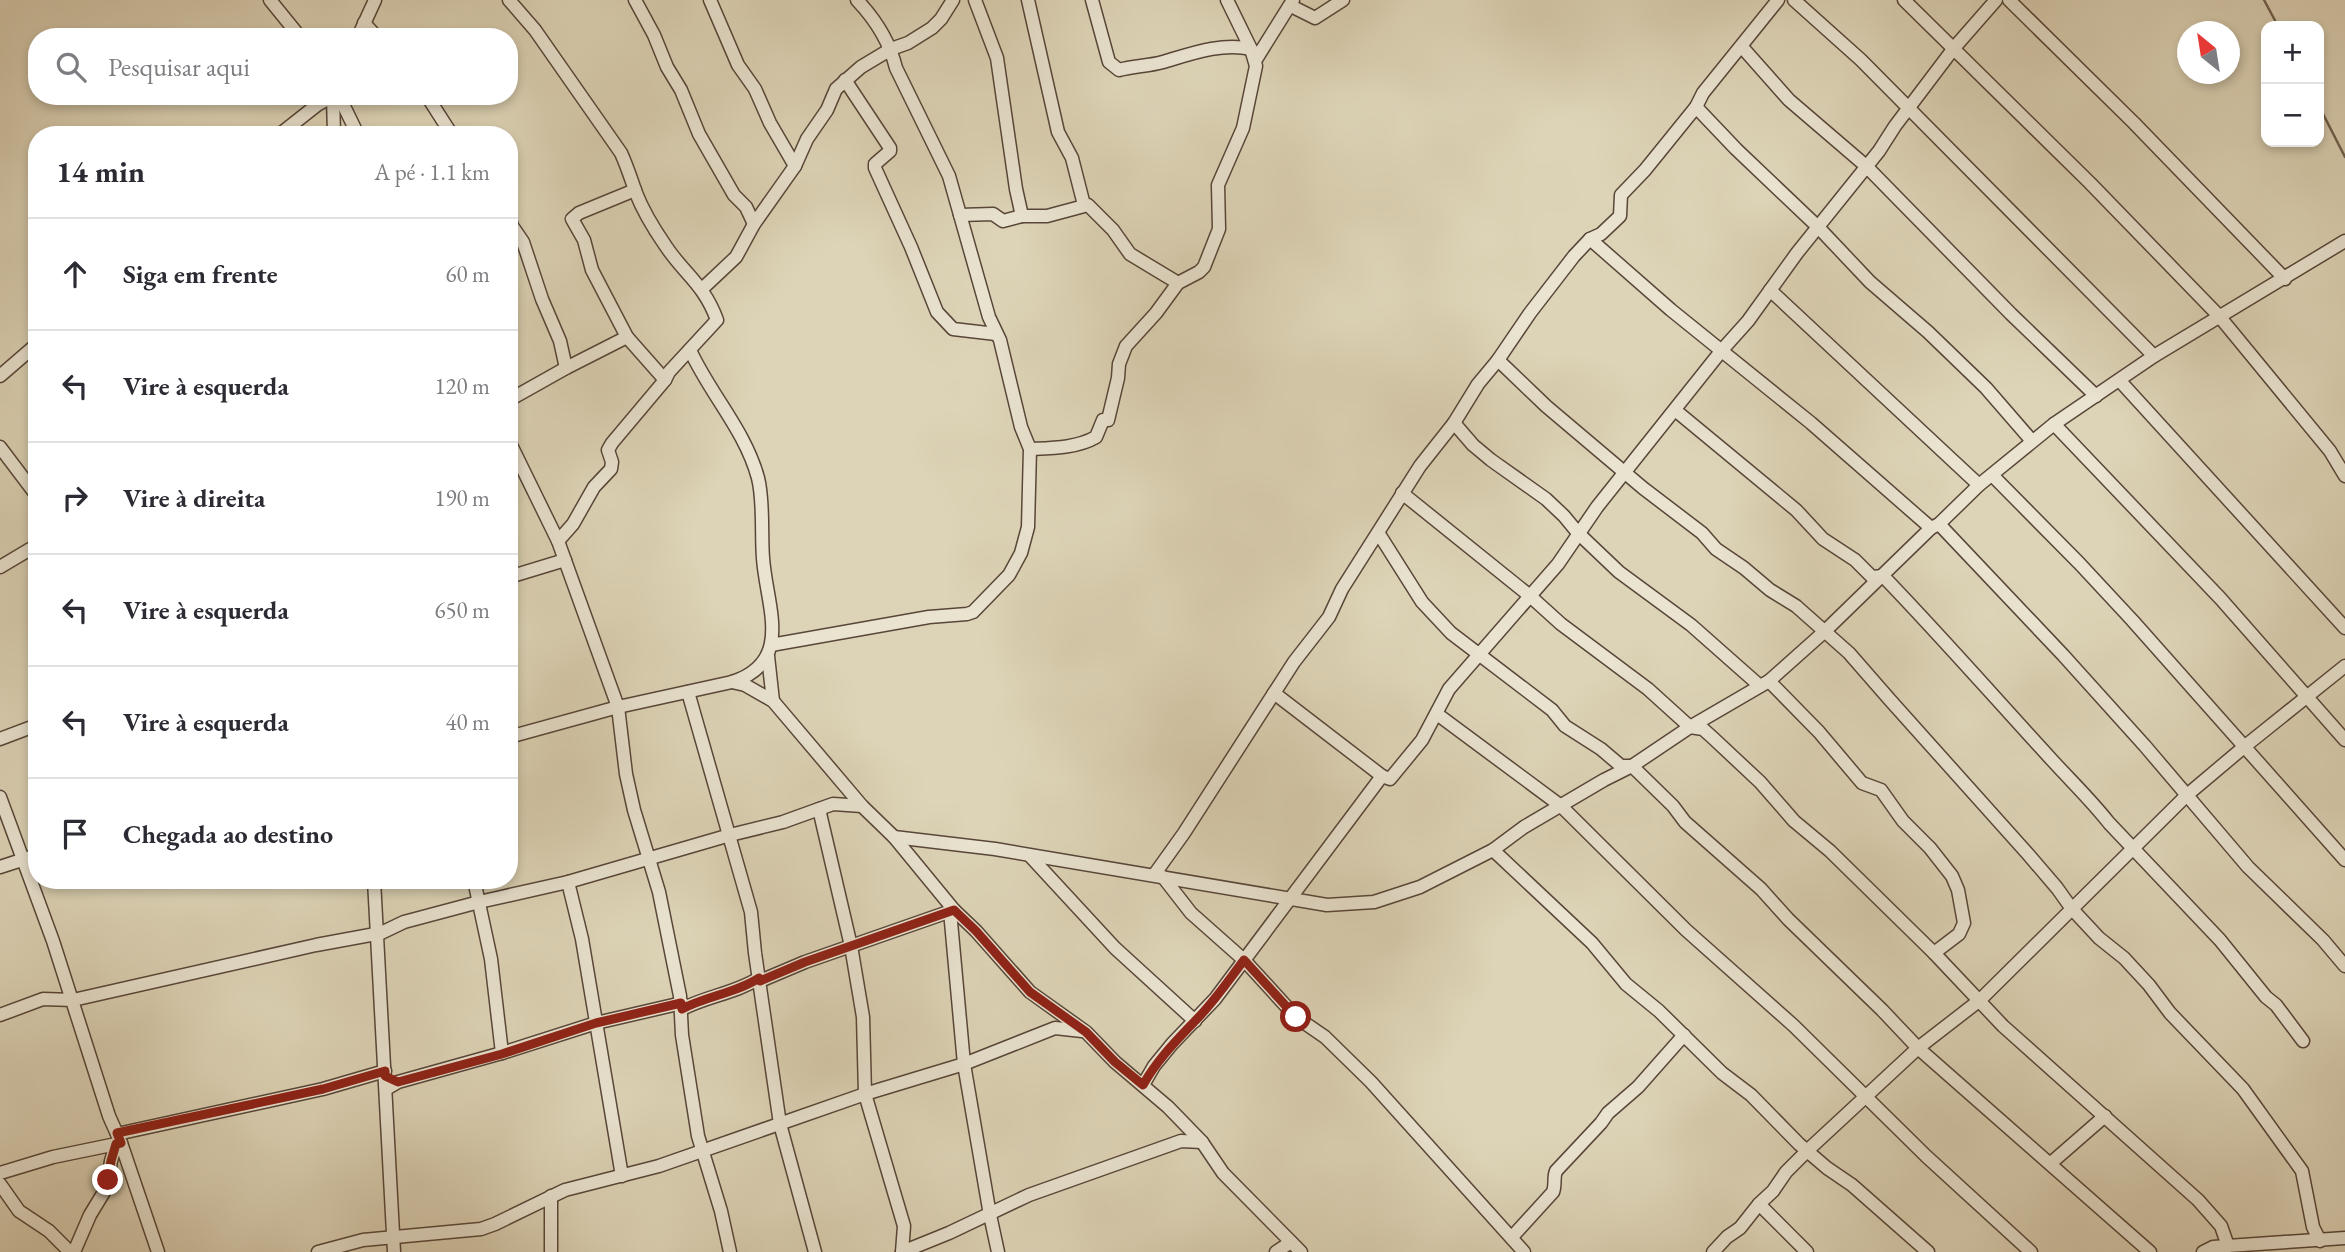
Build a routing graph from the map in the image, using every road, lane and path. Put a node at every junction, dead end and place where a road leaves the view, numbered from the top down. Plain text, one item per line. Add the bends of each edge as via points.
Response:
1 (270, 0) edge
2 (375, 0) edge
3 (509, 0) edge
4 (635, 0) edge
5 (710, 0) edge
6 (857, 0) edge
7 (953, 0) edge
8 (975, 0) edge
9 (1028, 0) edge
10 (1092, 0) edge
11 (1227, 0) edge
12 (1343, 0) edge
13 (1778, 0) edge
14 (1794, 0) edge
15 (1904, 0) edge
16 (1996, 0) edge
17 (2009, 0) edge
18 (1292, 3) edge
19 (364, 23) junction
20 (293, 28) edge
21 (362, 28) edge
22 (369, 28) edge
23 (1742, 47) junction
24 (1954, 48) junction
25 (891, 49) junction
26 (1253, 55) junction
27 (845, 80) junction
28 (316, 105) edge
29 (333, 105) edge
30 (343, 105) edge
31 (434, 105) edge
32 (1696, 107) junction
33 (1908, 108) junction
34 (290, 126) edge
35 (334, 126) edge
36 (354, 126) edge
37 (446, 126) edge
38 (795, 166) junction
39 (1866, 166) junction
40 (635, 190) junction
41 (1084, 205) junction
42 (960, 215) junction
43 (1022, 216) junction
44 (754, 224) junction
45 (1818, 227) junction
46 (518, 235) edge
47 (1590, 239) junction
48 (2345, 242) edge
49 (2285, 279) junction
50 (1178, 283) junction
51 (702, 289) junction
52 (1770, 290) junction
53 (2219, 316) junction
54 (996, 334) junction
55 (627, 337) junction
56 (690, 350) junction
57 (1722, 350) junction
58 (28, 355) edge
59 (2154, 356) junction
60 (1498, 360) junction
61 (566, 368) junction
62 (0, 376) edge
63 (665, 380) junction
64 (2120, 381) junction
65 (518, 395) edge
66 (2096, 396) junction
67 (1675, 410) junction
68 (1454, 423) junction
69 (2054, 424) junction
70 (2032, 441) junction
71 (0, 447) edge
72 (1030, 449) junction
73 (518, 459) edge
74 (1625, 472) junction
75 (1992, 475) junction
76 (2345, 476) edge
77 (28, 484) edge
78 (1979, 485) junction
79 (1402, 493) junction
80 (1935, 526) junction
81 (1578, 533) junction
82 (1379, 534) junction
83 (558, 541) junction
84 (28, 550) edge
85 (565, 560) junction
86 (0, 567) edge
87 (518, 574) edge
88 (1882, 576) junction
89 (1530, 596) junction
90 (2345, 628) edge
91 (1824, 632) junction
92 (769, 651) junction
93 (1479, 655) junction
94 (2345, 666) edge
95 (732, 682) junction
96 (1765, 683) junction
97 (688, 692) junction
98 (1274, 693) junction
99 (2307, 696) junction
100 (773, 701) junction
101 (618, 707) junction
102 (1437, 714) junction
103 (1690, 727) junction
104 (28, 728) edge
105 (518, 735) edge
106 (0, 739) edge
107 (2345, 740) edge
108 (2244, 747) junction
109 (1632, 766) junction
110 (1382, 776) junction
111 (2188, 795) junction
112 (0, 797) edge
113 (862, 806) junction
114 (1561, 806) junction
115 (818, 808) junction
116 (730, 835) junction
117 (894, 837) junction
118 (2133, 848) junction
119 (1493, 850) junction
120 (1030, 856) junction
121 (28, 858) edge
122 (23, 859) junction
123 (650, 859) junction
124 (2345, 860) edge
125 (0, 867) edge
126 (28, 873) edge
127 (1159, 876) junction
128 (568, 882) junction
129 (34, 889) edge
130 (375, 889) edge
131 (476, 889) edge
132 (1291, 897) junction
133 (479, 902) junction
134 (2072, 909) junction
135 (952, 911) junction
136 (379, 929) junction
137 (851, 946) junction
138 (1934, 953) junction
139 (1244, 960) junction
140 (2345, 967) edge
141 (760, 984) junction
142 (73, 1000) junction
143 (1980, 1000) junction
144 (681, 1003) junction
145 (0, 1015) edge
146 (1195, 1021) junction
147 (596, 1023) junction
148 (1086, 1032) junction
149 (1684, 1035) junction
150 (2303, 1041) dead end
151 (1918, 1048) junction
152 (502, 1054) junction
153 (964, 1064) junction
154 (388, 1079) junction
155 (1143, 1085) junction
156 (866, 1094) junction
157 (1864, 1096) junction
158 (2105, 1116) junction
159 (1184, 1123) junction
160 (780, 1124) junction
161 (118, 1140) junction
162 (1202, 1142) junction
163 (1169, 1146) junction
164 (703, 1150) junction
165 (1808, 1150) junction
166 (2051, 1163) junction
167 (1, 1176) edge
168 (622, 1176) junction
169 (551, 1196) junction
170 (1759, 1204) junction
171 (526, 1208) junction
172 (990, 1216) junction
173 (551, 1226) junction
174 (392, 1236) junction
175 (1512, 1237) junction
176 (2345, 1238) edge
177 (2320, 1241) junction
178 (1290, 1242) junction
179 (2225, 1248) edge
180 (72, 1252) edge
181 (158, 1252) edge
182 (318, 1252) edge
183 (394, 1252) edge
184 (551, 1252) edge
185 (730, 1252) edge
186 (815, 1252) edge
187 (902, 1252) edge
188 (998, 1252) edge
189 (1276, 1252) edge
190 (1301, 1252) edge
191 (1524, 1252) edge
192 (1713, 1252) edge
193 (1807, 1252) edge
194 (1928, 1252) edge
195 (2031, 1252) edge
196 (2150, 1252) edge
197 (2203, 1252) edge

1 - 20 street
2 - 19 street
3 - 40 street via 621,153
4 - 44 street via 699,134
5 - 38 street via 738,65
6 - 25 street
7 - 25 street via 932,28
8 - 43 street via 997,58
9 - 41 street via 1058,132 1072,158
10 - 26 street via 1109,62 1119,70 1225,47
11 - 26 street
12 - 18 street via 1315,18
13 - 23 street
14 - 33 street
15 - 24 street
16 - 24 street
17 - 49 street
18 - 26 street
19 - 21 street
19 - 22 street
23 - 32 street
23 - 39 street via 1789,100
24 - 33 street
24 - 53 street
25 - 27 street
25 - 42 street via 948,176
26 - 50 street via 1255,72 1243,128 1218,185 1216,239 1204,267
27 - 38 street
27 - 54 street via 890,148 875,169 937,312 953,329
28 - 34 street
29 - 35 street
30 - 36 street
31 - 37 street
32 - 45 street
32 - 47 street via 1621,195 1620,216
33 - 39 street
33 - 59 street
38 - 44 street
39 - 45 street
39 - 66 street
40 - 51 street via 665,246
40 - 55 street via 572,219
41 - 43 street via 1047,216
41 - 50 street via 1091,206 1130,254
42 - 43 street via 993,214 1003,221
42 - 54 street
44 - 51 street via 736,257
45 - 52 street
45 - 70 street via 1870,282 1986,388
46 - 61 street via 560,341
47 - 57 street
47 - 60 street
48 - 49 street
49 - 53 street
50 - 72 street via 1126,346 1108,420 1103,420 1096,437
51 - 56 street via 717,320
52 - 57 street
52 - 78 street
53 - 59 street
53 - 76 street via 2330,451
54 - 72 street
55 - 61 street
55 - 63 street
56 - 63 street
56 - 92 street via 738,431 758,478 764,568 774,623
57 - 67 street
57 - 80 street
58 - 62 street
59 - 64 street
60 - 68 street
60 - 74 street via 1546,407
61 - 65 street
63 - 83 street via 612,443 608,450 611,469
64 - 66 street
64 - 90 street
66 - 69 street
67 - 74 street
67 - 88 street via 1796,510 1823,539 1872,577
68 - 79 street
68 - 81 street via 1473,445 1546,499
69 - 70 street
69 - 99 street
70 - 75 street
71 - 77 street
72 - 92 street via 1029,513 1021,553 1009,575 973,612
73 - 83 street
74 - 81 street
74 - 91 street
75 - 78 street
75 - 108 street via 2079,563
78 - 80 street
79 - 82 street
79 - 89 street
80 - 88 street
80 - 111 street via 2063,655
81 - 89 street
81 - 96 street via 1619,572
82 - 93 street via 1422,602
82 - 98 street via 1329,617
83 - 85 street
84 - 86 street
85 - 87 street
85 - 101 street
88 - 91 street
88 - 118 street
89 - 93 street
89 - 103 street
91 - 96 street
91 - 134 street via 1870,674
92 - 95 street via 746,678
92 - 100 street
93 - 102 street via 1449,689
93 - 109 street via 1552,710 1565,726 1621,766
94 - 99 street
95 - 97 street
95 - 100 street
96 - 103 street
96 - 138 street via 1819,732 1862,783 1881,790 1952,876 1964,923 1959,934
97 - 101 street
97 - 116 street
98 - 110 street
98 - 127 street
99 - 107 street
99 - 108 street
100 - 113 street
101 - 105 street
101 - 123 street via 626,774
102 - 110 street via 1398,771 1390,779
102 - 114 street
103 - 109 street
103 - 138 street via 1703,729 1742,764 1794,821
104 - 106 street
108 - 111 street
108 - 124 street
109 - 114 street
109 - 151 street via 1685,822 1762,889
110 - 132 street
111 - 118 street
111 - 140 street via 2248,867
112 - 122 street
113 - 115 street
113 - 117 street
114 - 119 street
114 - 157 street
115 - 116 street
115 - 137 street
116 - 123 street
116 - 141 street via 751,912
117 - 120 street
117 - 135 street
118 - 134 street
118 - 150 street via 2220,940
119 - 132 street via 1420,887 1374,902 1327,905
119 - 149 street via 1592,943 1626,984
120 - 127 street
120 - 146 street via 1115,948
121 - 122 street
122 - 125 street
122 - 126 street
123 - 128 street
123 - 144 street
127 - 132 street
127 - 139 street via 1191,913
128 - 133 street
128 - 147 street
129 - 142 street
130 - 136 street
131 - 133 street
132 - 139 street
133 - 136 street
133 - 152 street
134 - 143 street
134 - 177 street via 2124,958 2243,1089 2302,1171
135 - 137 street
135 - 148 street via 1030,992
135 - 153 street
136 - 142 street
136 - 154 street
137 - 141 street
137 - 156 street via 863,1017
138 - 143 street
139 - 146 street
139 - 175 street via 1296,1017 1325,1037 1377,1089
141 - 144 street
141 - 160 street
142 - 145 street via 43,999
142 - 161 street
143 - 151 street
143 - 158 street
144 - 147 street
144 - 164 street via 685,1058
146 - 155 street
147 - 152 street
147 - 168 street
148 - 153 street via 1055,1028
148 - 155 street
149 - 165 street
149 - 175 street via 1556,1171 1553,1192
151 - 157 street
151 - 166 street
152 - 154 street
153 - 156 street
153 - 172 street
154 - 161 street via 323,1089
154 - 174 street
155 - 159 street
156 - 160 street
156 - 187 street via 904,1226
157 - 165 street
157 - 195 street
158 - 166 street
158 - 179 street via 2198,1200 2221,1226
159 - 162 street
159 - 163 street
160 - 164 street
160 - 186 street
161 - 167 street
161 - 180 street via 107,1186
161 - 181 street
162 - 163 street via 1181,1140
162 - 178 street via 1223,1173
163 - 172 street via 1029,1195
164 - 168 street
164 - 185 street
165 - 170 street
165 - 194 street
166 - 196 street
167 - 180 street via 19,1210
168 - 169 street
169 - 171 street
169 - 173 street
170 - 192 street
170 - 193 street
171 - 173 street via 540,1213
171 - 174 street via 481,1229
172 - 187 street
172 - 188 street
173 - 184 street
174 - 182 street
174 - 183 street
175 - 191 street
176 - 177 street
177 - 179 street
178 - 189 street
178 - 190 street
179 - 197 street

